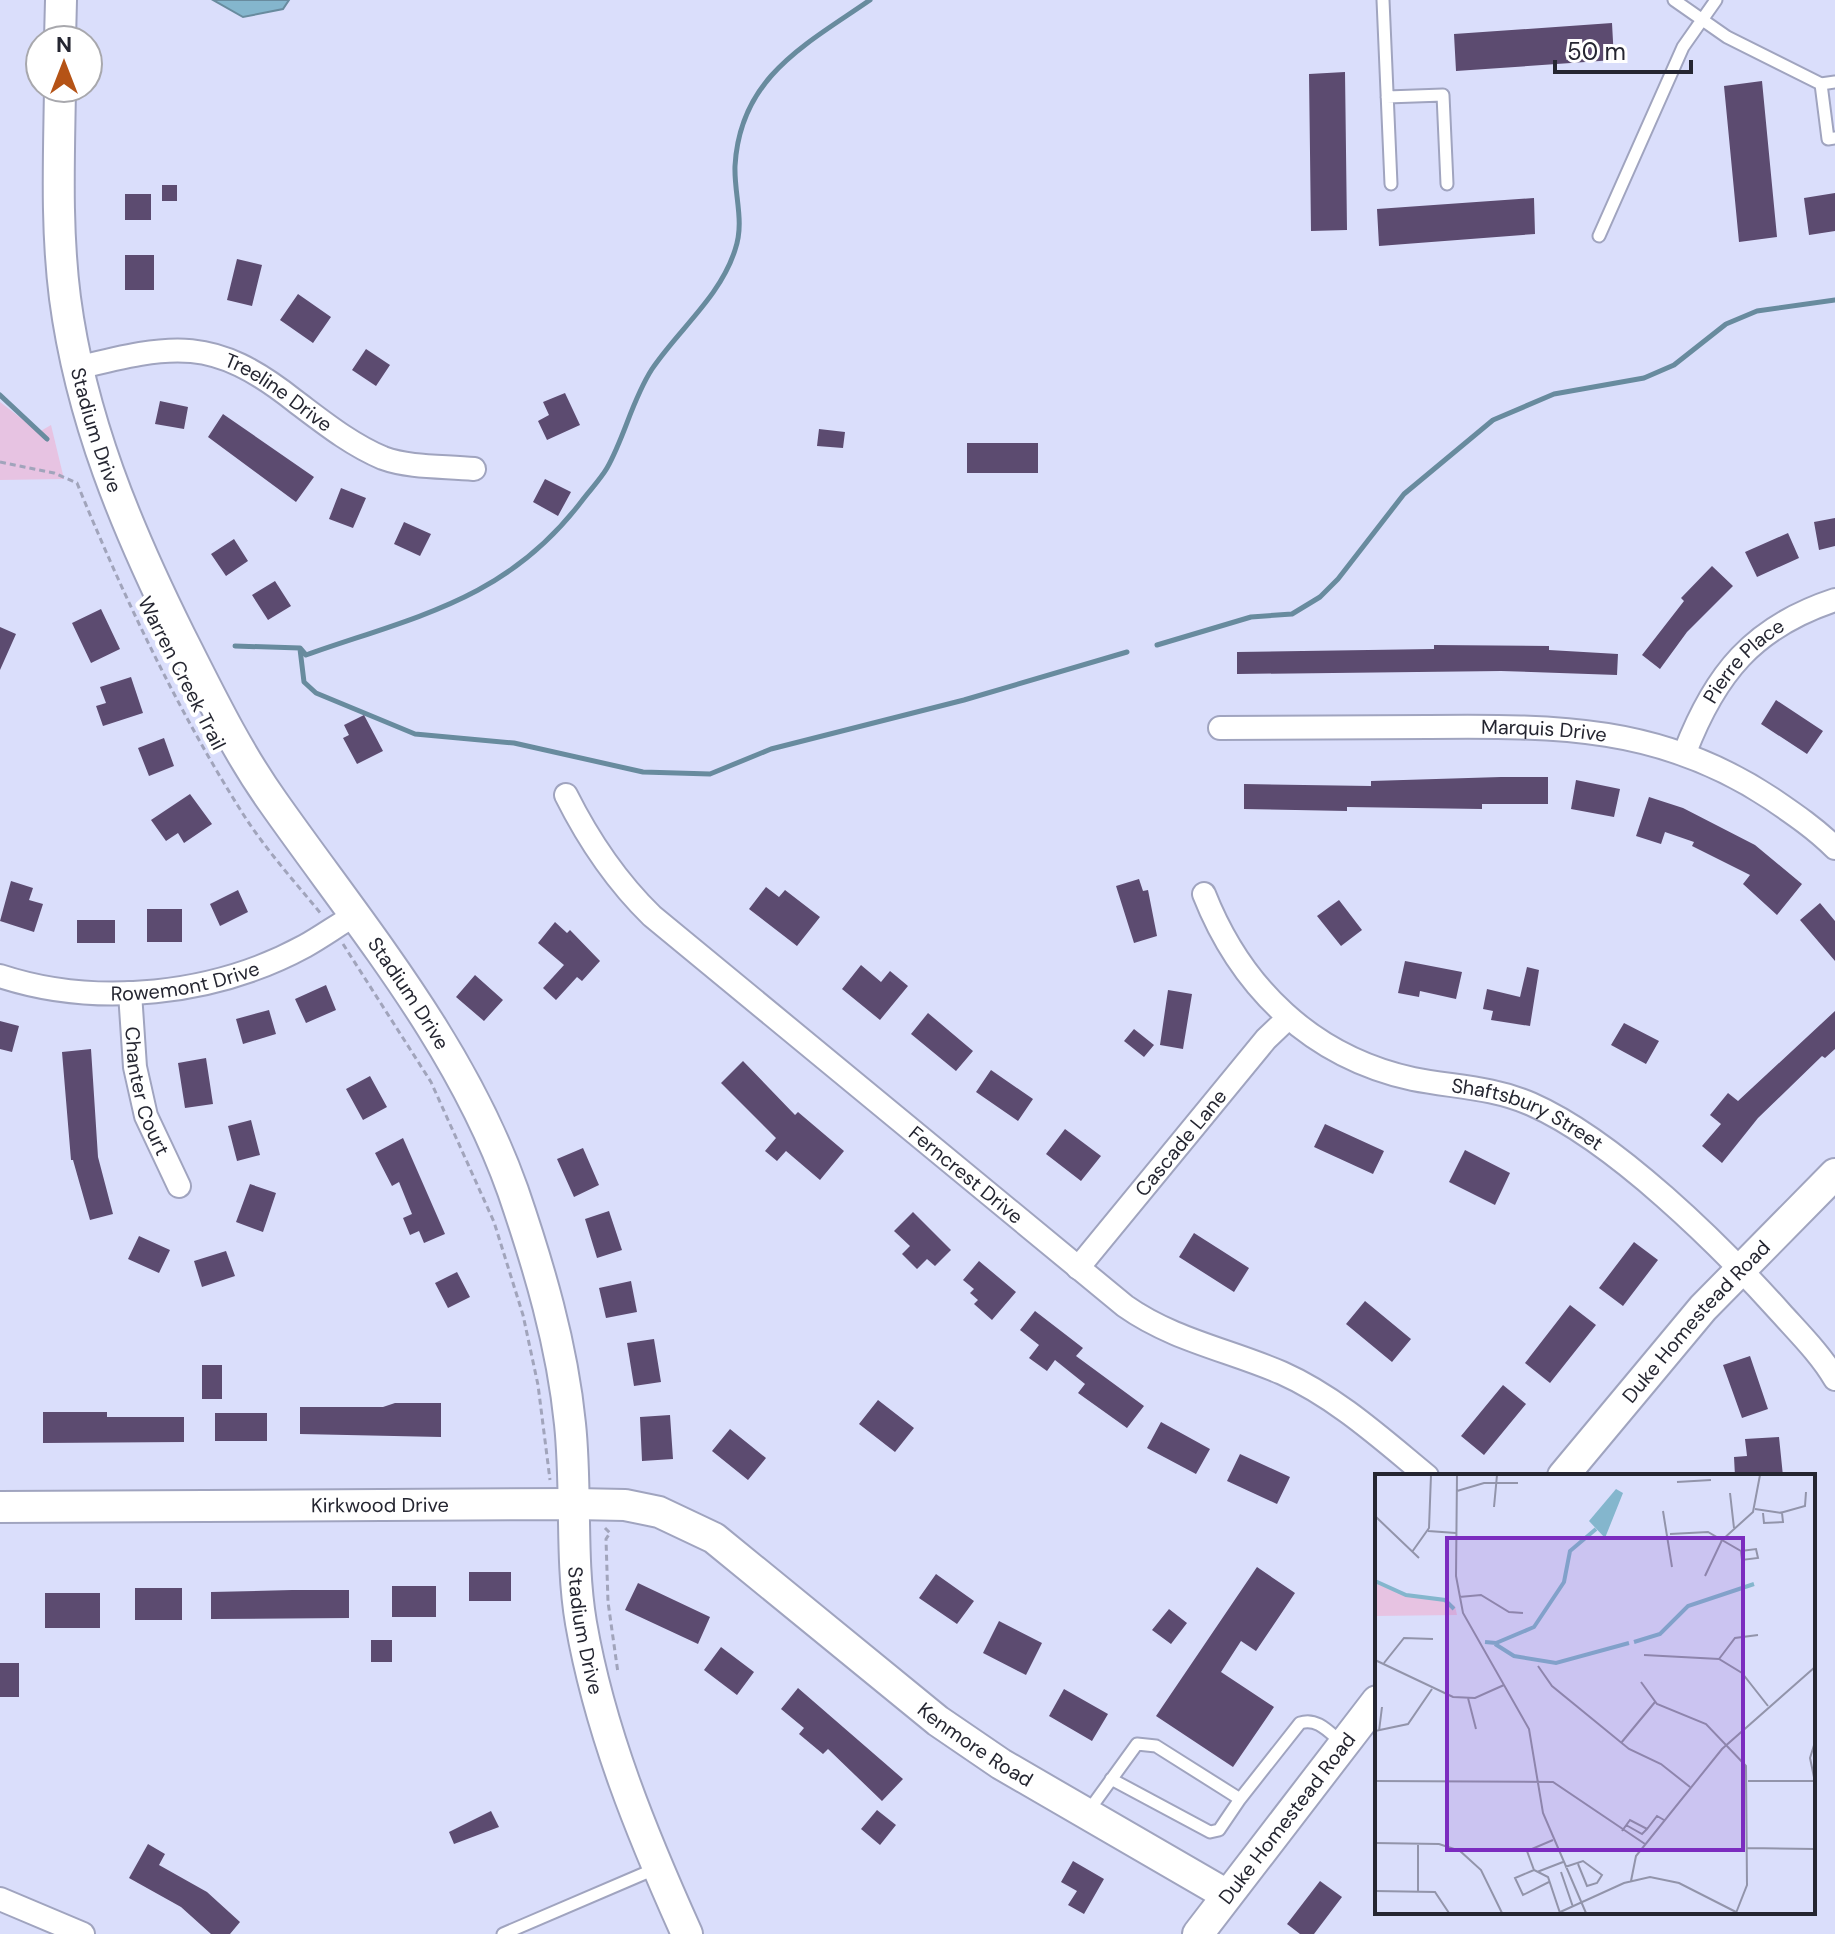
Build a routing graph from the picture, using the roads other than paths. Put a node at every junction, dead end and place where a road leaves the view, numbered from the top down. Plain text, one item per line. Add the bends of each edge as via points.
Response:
1 (61, 0) edge
2 (1383, 0) edge
3 (1674, 0) edge
4 (1716, 0) edge
5 (1701, 20) junction
6 (60, 24) edge
7 (1835, 82) edge
8 (1821, 84) junction
9 (1387, 97) junction
10 (60, 104) edge
11 (1835, 138) edge
12 (1391, 184) dead end
13 (1447, 184) dead end
14 (1599, 236) dead end
15 (77, 368) junction
16 (474, 469) dead end
17 (1835, 600) edge
18 (1220, 728) dead end
19 (1685, 752) junction
20 (566, 795) dead end
21 (1835, 848) edge
22 (1204, 894) dead end
23 (345, 921) junction
24 (0, 976) edge
25 (130, 993) junction
26 (1287, 1019) junction
27 (1835, 1174) edge
28 (179, 1186) dead end
29 (1078, 1268) junction
30 (1741, 1269) junction
31 (1835, 1379) edge
32 (1424, 1474) edge
33 (1565, 1474) edge
34 (575, 1504) junction
35 (0, 1507) edge
36 (746, 1563) joint
37 (1375, 1704) edge
38 (1343, 1744) junction
39 (1111, 1779) junction
40 (1240, 1799) junction
41 (1087, 1814) junction
42 (657, 1868) junction
43 (1227, 1895) junction
44 (0, 1899) edge
45 (83, 1934) edge
46 (503, 1934) edge
47 (687, 1934) edge
48 (1198, 1934) edge

1 - 6 street
2 - 9 lane
3 - 5 lane
4 - 5 lane
5 - 8 lane
5 - 14 lane via 1683,47
7 - 8 lane
8 - 11 lane via 1828,139
9 - 12 lane
9 - 13 lane via 1443,95
10 - 15 street, Stadium Drive via 60,237
15 - 16 street, Treeline Drive via 166,349 215,354 263,376 348,440 384,458
15 - 23 street, Stadium Drive via 104,467 134,544 223,720
17 - 19 street, Pierre Place via 1782,622 1747,649 1711,693
18 - 19 street, Marquis Drive via 1579,729
19 - 21 street, Marquis Drive via 1751,785
20 - 29 street, Ferncrest Drive via 597,853 652,916
22 - 26 street, Shaftsbury Street via 1232,953
23 - 25 street, Rowemont Drive via 305,946 231,975
23 - 34 street, Stadium Drive via 399,973 446,1050 511,1185 562,1364
24 - 25 street, Rowemont Drive via 40,987
25 - 28 street, Chanter Court via 135,1067 146,1116
26 - 29 street, Cascade Lane
26 - 30 street, Shaftsbury Street via 1360,1063 1413,1079 1505,1094 1556,1116 1606,1150
27 - 30 street, Duke Homestead Road
29 - 32 street, Ferncrest Drive via 1159,1328 1252,1361 1327,1397
30 - 31 street, Shaftsbury Street
30 - 33 street, Duke Homestead Road
34 - 35 street, Kirkwood Drive
34 - 36 street, Kirkwood Drive via 659,1512 714,1538
34 - 42 street, Stadium Drive via 580,1617 590,1666 627,1796
36 - 41 street, Kenmore Road via 938,1721
37 - 38 street, Duke Homestead Road
38 - 40 lane via 1318,1723 1300,1723
38 - 43 street, Duke Homestead Road
39 - 40 lane via 1210,1832 1219,1830
39 - 40 lane via 1137,1744 1146,1742
39 - 41 lane
41 - 43 street, Kenmore Road
42 - 46 lane
42 - 47 street, Stadium Drive
43 - 48 street, Duke Homestead Road
44 - 45 street

